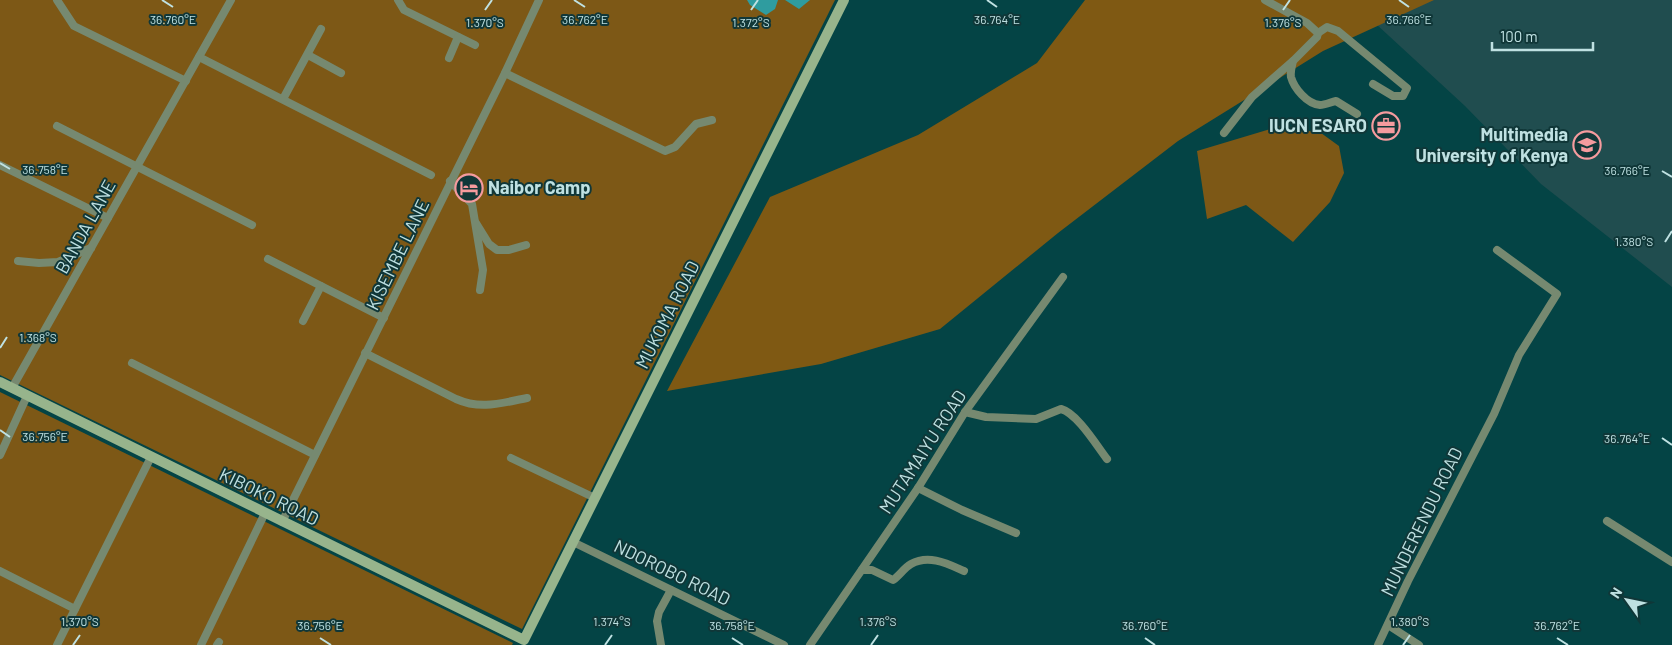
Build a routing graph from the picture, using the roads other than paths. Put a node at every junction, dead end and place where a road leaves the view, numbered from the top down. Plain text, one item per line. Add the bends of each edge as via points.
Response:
1 (57, 0) edge
2 (231, 0) edge
3 (398, 0) edge
4 (539, 0) edge
5 (844, 0) edge
6 (1265, 0) edge
7 (321, 29) dead end
8 (1318, 33) junction
9 (458, 37) junction
10 (475, 45) dead end
11 (308, 55) junction
12 (199, 56) junction
13 (449, 58) dead end
14 (1293, 61) junction
15 (341, 73) dead end
16 (505, 73) junction
17 (186, 81) junction
18 (1373, 84) dead end
19 (284, 99) junction
20 (1358, 114) dead end
21 (712, 120) dead end
22 (57, 126) dead end
23 (1224, 133) dead end
24 (0, 165) edge
25 (138, 166) junction
26 (431, 175) dead end
27 (450, 181) junction
28 (108, 218) junction
29 (475, 222) junction
30 (252, 225) dead end
31 (526, 245) dead end
32 (91, 248) junction
33 (1497, 250) dead end
34 (268, 259) dead end
35 (18, 261) dead end
36 (1063, 277) dead end
37 (321, 286) junction
38 (480, 290) dead end
39 (384, 318) junction
40 (303, 321) dead end
41 (365, 353) junction
42 (132, 363) dead end
43 (0, 382) edge
44 (12, 388) junction
45 (27, 396) junction
46 (527, 398) dead end
47 (965, 412) junction
48 (0, 455) edge
49 (315, 455) junction
50 (152, 457) junction
51 (511, 458) dead end
52 (1107, 459) dead end
53 (918, 488) junction
54 (595, 498) junction
55 (265, 513) junction
56 (1607, 521) dead end
57 (282, 522) junction
58 (1016, 534) dead end
59 (573, 542) junction
60 (1672, 562) edge
61 (862, 570) junction
62 (0, 571) edge
63 (964, 571) dead end
64 (671, 590) junction
65 (75, 608) junction
66 (1388, 624) junction
67 (523, 642) edge
68 (57, 645) edge
69 (201, 645) edge
70 (661, 645) edge
71 (784, 645) edge
72 (810, 645) edge
73 (1378, 645) edge
74 (1419, 645) edge

1 - 17 street via 74,26
2 - 12 street, BANDA LANE
3 - 9 street via 404,10
4 - 16 street, KISEMBE LANE
5 - 54 street, MUKOMA ROAD
6 - 8 street via 1307,22
7 - 11 street
8 - 14 street
8 - 18 street via 1327,27 1338,31 1407,88 1403,96 1393,96
9 - 10 street
9 - 13 street
11 - 15 street
11 - 19 street
12 - 17 street, BANDA LANE
12 - 19 street
14 - 20 street via 1291,77 1307,99 1320,105 1336,101
14 - 23 street via 1252,98
16 - 21 street via 665,151 675,147 696,124
16 - 27 street, KISEMBE LANE
17 - 25 street, BANDA LANE
19 - 26 street
22 - 25 street
24 - 28 street
25 - 28 street, BANDA LANE
25 - 30 street
27 - 29 street via 471,202
27 - 39 street, KISEMBE LANE
28 - 32 street, BANDA LANE
29 - 31 street via 489,244 497,250
29 - 38 street via 483,270
32 - 35 street via 58,262
32 - 44 street, BANDA LANE
33 - 66 street, MUNDERENDU ROAD via 1557,294 1519,356 1494,414
34 - 37 street
36 - 47 street, MUTAMAIYU ROAD
37 - 39 street
37 - 40 street
39 - 41 street, KISEMBE LANE
41 - 46 street via 472,405
41 - 49 street, KISEMBE LANE
42 - 49 street
43 - 44 street, KIBOKO ROAD
44 - 45 street, KIBOKO ROAD
45 - 48 street
45 - 50 street, KIBOKO ROAD
47 - 52 street via 986,417 1036,419 1061,409 1070,414
47 - 53 street, MUTAMAIYU ROAD
49 - 57 street, KISEMBE LANE
50 - 55 street, KIBOKO ROAD
50 - 65 street
51 - 54 street
53 - 58 street
53 - 61 street, MUTAMAIYU ROAD
54 - 59 street, MUKOMA ROAD
55 - 57 street, KIBOKO ROAD
55 - 69 street
56 - 60 street
57 - 67 street, KIBOKO ROAD
59 - 64 street, NDOROBO ROAD
59 - 67 street, MUKOMA ROAD
61 - 63 street via 872,570 893,580 912,563 936,560
61 - 72 street, MUTAMAIYU ROAD
62 - 65 street
64 - 70 street via 657,621
64 - 71 street, NDOROBO ROAD
65 - 68 street
66 - 73 street, MUNDERENDU ROAD
66 - 74 street

